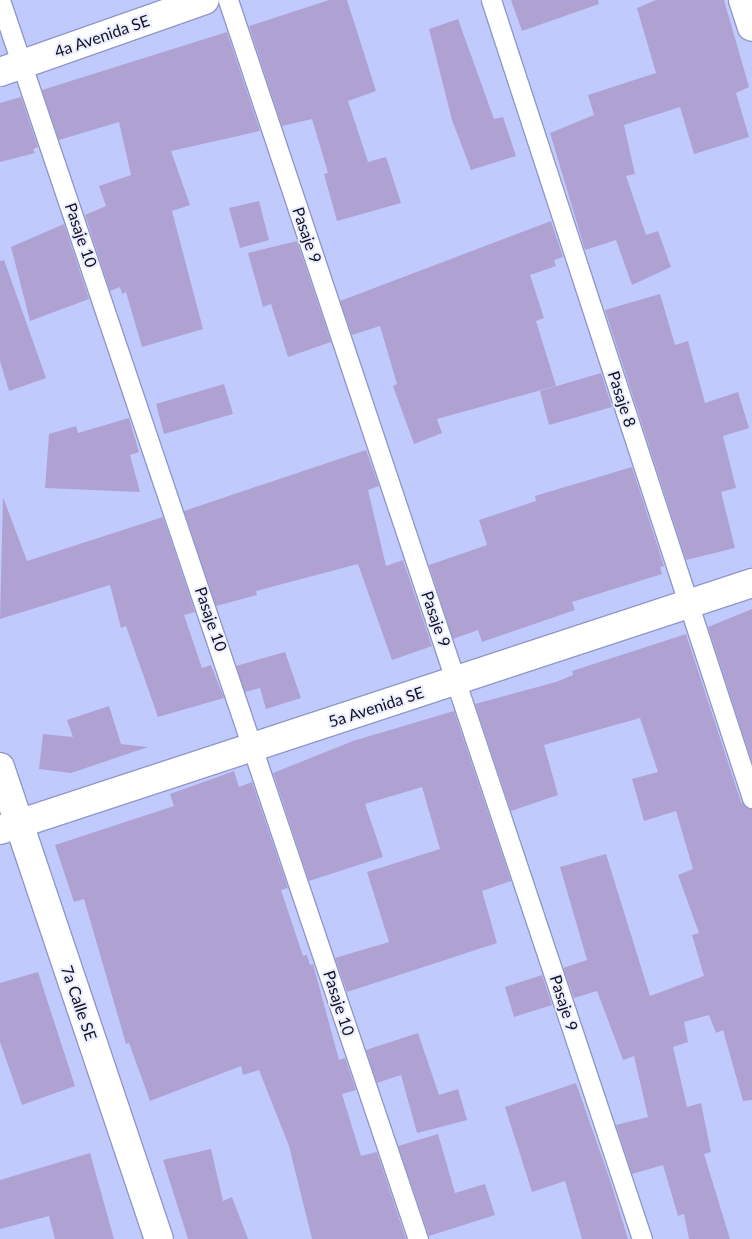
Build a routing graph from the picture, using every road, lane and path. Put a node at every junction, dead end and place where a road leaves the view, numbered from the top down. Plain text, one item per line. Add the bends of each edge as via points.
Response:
1 (0, 0) edge
2 (205, 0) edge
3 (228, 0) edge
4 (491, 0) edge
5 (743, 0) edge
6 (752, 28) edge
7 (11, 68) edge
8 (752, 582) edge
9 (688, 603) junction
10 (456, 680) junction
11 (255, 747) junction
12 (0, 767) edge
13 (752, 798) edge
14 (10, 826) edge
15 (159, 1239) edge
16 (418, 1239) edge
17 (642, 1239) edge

1 - 7 lane, Pasaje 10
2 - 7 street, 4a Avenida SE
3 - 10 lane, Pasaje 9
4 - 9 lane, Pasaje 8
5 - 6 street
7 - 11 lane, Pasaje 10
8 - 9 street, 5a Avenida SE
9 - 10 street, 5a Avenida SE
9 - 13 lane, Pasaje 8
10 - 11 street, 5a Avenida SE
10 - 17 lane, Pasaje 9
11 - 14 street, 5a Avenida SE
11 - 16 lane, Pasaje 10
12 - 14 street, 7a Calle SE
14 - 15 street, 7a Calle SE

